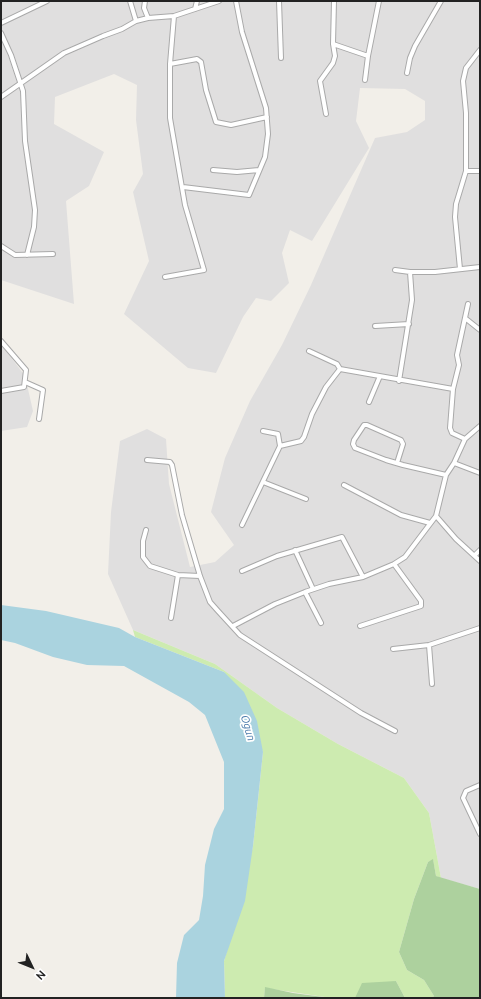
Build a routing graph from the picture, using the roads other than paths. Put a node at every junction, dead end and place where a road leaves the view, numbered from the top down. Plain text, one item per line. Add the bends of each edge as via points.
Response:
1 (47, 1) edge
2 (130, 1) edge
3 (145, 1) edge
4 (197, 1) edge
5 (219, 1) edge
6 (236, 1) edge
7 (279, 1) edge
8 (334, 1) edge
9 (379, 1) edge
10 (441, 1) edge
11 (196, 9) junction
12 (174, 16) junction
13 (148, 18) junction
14 (136, 21) junction
15 (1, 23) edge
16 (1, 33) edge
17 (333, 44) junction
18 (480, 50) edge
19 (368, 56) junction
20 (281, 58) dead end
21 (170, 64) junction
22 (407, 73) dead end
23 (365, 80) dead end
24 (21, 82) junction
25 (1, 97) edge
26 (326, 114) dead end
27 (267, 117) junction
28 (213, 170) dead end
29 (260, 170) junction
30 (466, 171) junction
31 (480, 171) edge
32 (183, 187) junction
33 (1, 246) edge
34 (53, 254) dead end
35 (28, 255) junction
36 (480, 267) edge
37 (460, 269) junction
38 (396, 270) dead end
39 (410, 272) junction
40 (166, 277) dead end
41 (468, 304) dead end
42 (465, 318) junction
43 (409, 324) junction
44 (375, 326) dead end
45 (480, 330) edge
46 (1, 340) edge
47 (309, 351) dead end
48 (340, 369) junction
49 (380, 376) junction
50 (399, 381) junction
51 (25, 382) junction
52 (453, 389) junction
53 (1, 391) edge
54 (370, 402) dead end
55 (39, 419) dead end
56 (480, 426) edge
57 (263, 431) dead end
58 (465, 439) junction
59 (280, 446) junction
60 (146, 460) dead end
61 (454, 463) junction
62 (397, 464) junction
63 (480, 473) edge
64 (446, 475) junction
65 (263, 482) junction
66 (344, 485) dead end
67 (306, 500) dead end
68 (436, 516) junction
69 (430, 523) junction
70 (242, 525) dead end
71 (146, 530) dead end
72 (295, 550) junction
73 (480, 550) edge
74 (475, 555) junction
75 (480, 561) edge
76 (394, 564) junction
77 (242, 571) dead end
78 (178, 575) junction
79 (200, 576) junction
80 (363, 576) junction
81 (314, 589) junction
82 (304, 592) junction
83 (171, 618) dead end
84 (321, 623) dead end
85 (233, 626) junction
86 (360, 626) dead end
87 (480, 628) edge
88 (429, 645) junction
89 (393, 649) dead end
90 (432, 684) dead end
91 (395, 731) dead end
92 (480, 785) edge
93 (480, 834) edge

1 - 15 street
2 - 14 street
3 - 13 street via 144,8
4 - 11 street
5 - 11 street
6 - 27 street via 242,32 263,92
7 - 20 street
8 - 17 street
9 - 19 street
10 - 22 street via 415,46
11 - 12 street
12 - 13 street
12 - 21 street
13 - 14 street
14 - 24 street via 64,53
16 - 24 street
17 - 19 street
17 - 26 street via 333,63 320,81
18 - 30 street via 466,68 463,81
19 - 23 street
21 - 27 street via 197,59 201,62 216,122 231,125
21 - 32 street via 170,118
24 - 25 street
24 - 35 street via 25,141 35,210
27 - 29 street via 268,144
28 - 29 street
29 - 32 street via 249,195
30 - 31 street
30 - 37 street via 456,204 455,217
32 - 40 street via 185,205 204,270
33 - 35 street via 15,255
34 - 35 street
36 - 37 street
37 - 39 street
38 - 39 street
39 - 43 street via 412,300
41 - 42 street
42 - 45 street
42 - 52 street
43 - 44 street
43 - 50 street
46 - 51 street via 26,370
47 - 48 street via 337,364
48 - 49 street
48 - 59 street via 326,387 304,437
49 - 50 street
49 - 54 street
50 - 52 street
51 - 53 street via 24,387
51 - 55 street via 42,390
52 - 58 street via 450,428 452,433
56 - 58 street
57 - 59 street via 278,434
58 - 61 street
59 - 65 street
60 - 79 street via 170,462 172,465 182,515
61 - 63 street
61 - 64 street
62 - 62 street via 354,446 354,440 364,425 367,424 401,440 403,444
62 - 64 street
64 - 68 street
65 - 67 street
65 - 70 street
66 - 69 street via 401,515
68 - 69 street
68 - 74 street
69 - 76 street via 408,553
71 - 78 street via 142,557 150,566
72 - 77 street
72 - 80 street via 342,537
72 - 81 street
73 - 74 street
74 - 75 street
76 - 80 street
76 - 86 street via 421,600 421,606
78 - 79 street
78 - 83 street
79 - 85 street via 210,602
80 - 81 street
81 - 82 street
82 - 84 street
82 - 85 street
85 - 91 street via 240,635 361,713
87 - 88 street
88 - 89 street
88 - 90 street
92 - 93 street via 466,791 463,798

